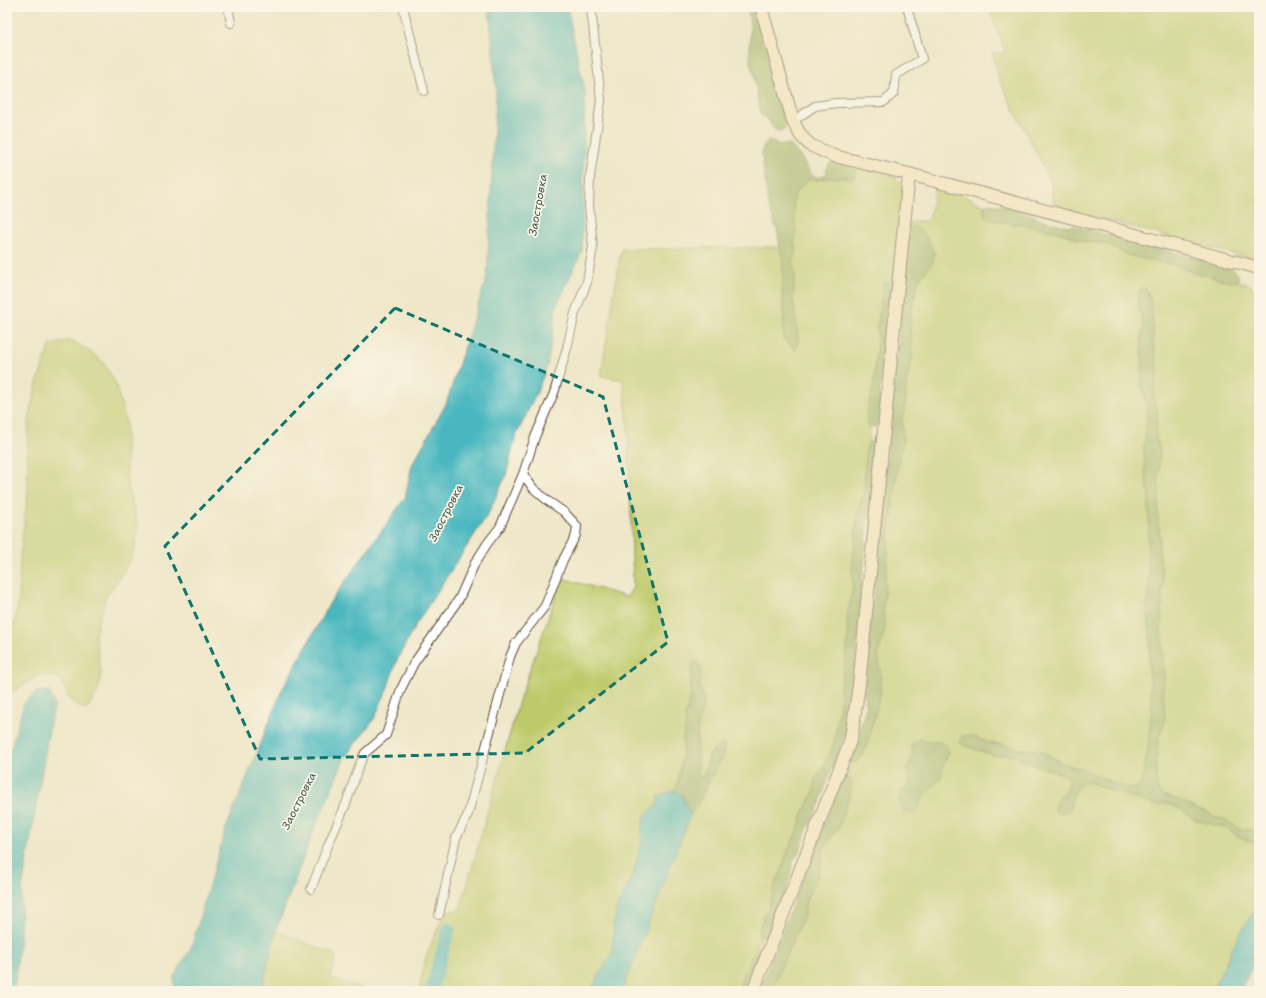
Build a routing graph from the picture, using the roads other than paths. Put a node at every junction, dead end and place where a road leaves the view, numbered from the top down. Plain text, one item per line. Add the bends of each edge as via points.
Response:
1 (228, 7) edge
2 (403, 7) edge
3 (592, 7) edge
4 (761, 7) edge
5 (907, 7) edge
6 (231, 23) dead end
7 (424, 91) dead end
8 (793, 121) junction
9 (910, 174) junction
10 (1259, 268) edge
11 (523, 474) junction
12 (311, 889) dead end
13 (439, 915) dead end
14 (753, 991) edge

1 - 6 street
2 - 7 street
3 - 11 street via 602,100 590,176 589,206 594,247 587,282 574,313 554,393 535,437
4 - 8 street
5 - 8 street via 922,59 896,75 894,93 884,102 836,102 815,106
8 - 9 street via 801,136 819,150
9 - 10 street
9 - 14 street via 859,685 851,738
11 - 12 street via 500,527 475,563 459,599 414,663 400,688 386,735 365,753
11 - 13 street via 533,488 574,522 577,526 576,535 545,606 516,643 510,657 468,814 456,838

